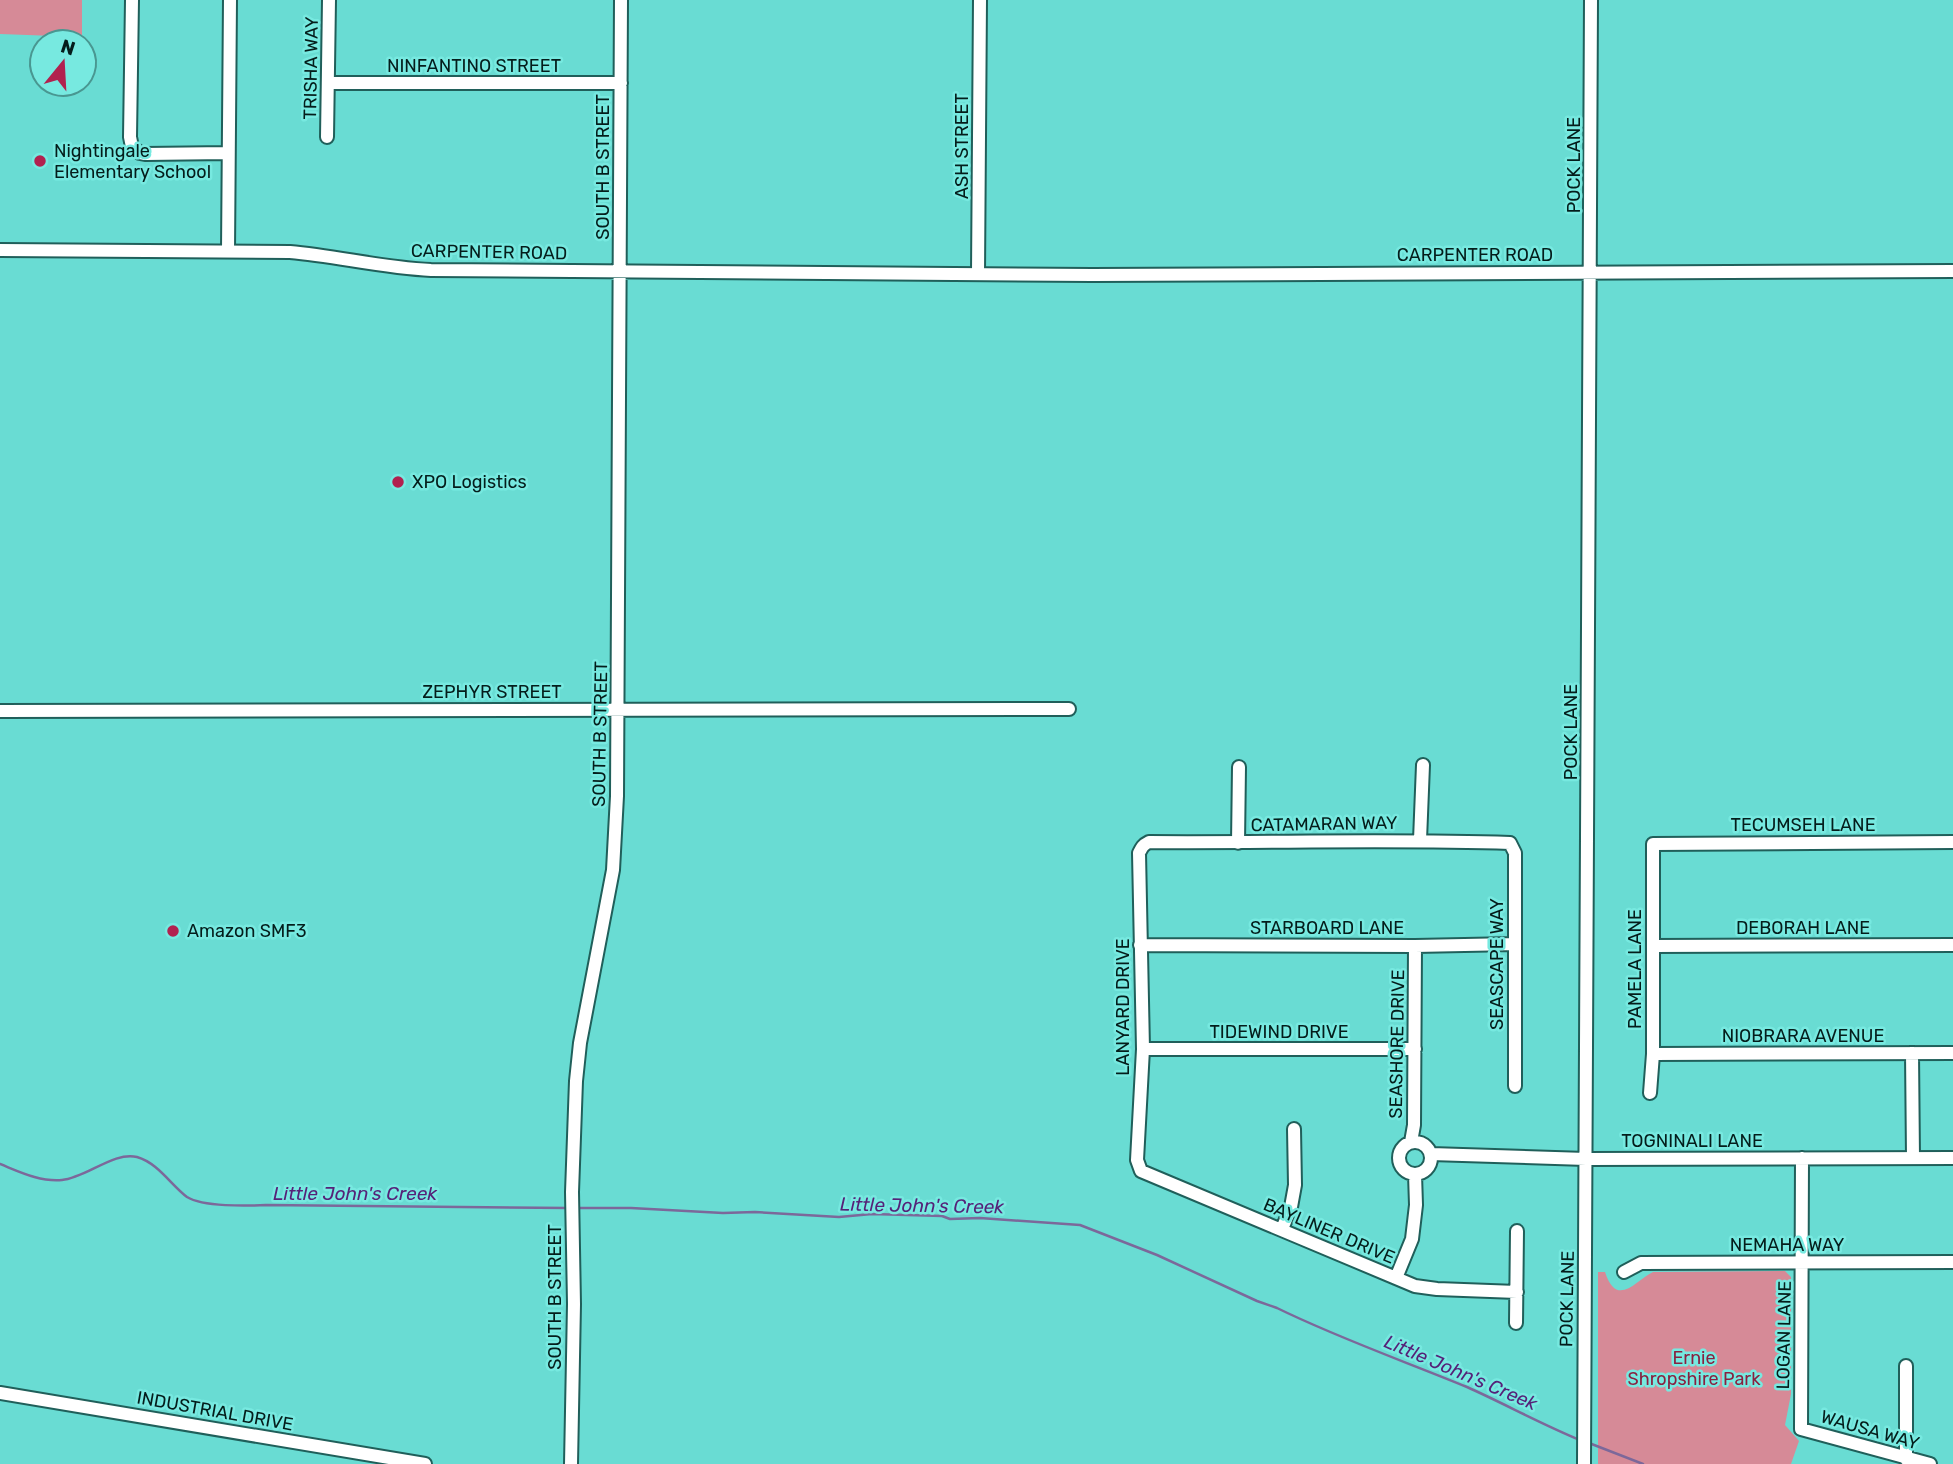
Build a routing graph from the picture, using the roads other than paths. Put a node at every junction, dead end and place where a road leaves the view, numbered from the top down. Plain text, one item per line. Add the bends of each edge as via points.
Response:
1 (132, 0) edge
2 (230, 0) edge
3 (329, 0) edge
4 (621, 0) edge
5 (980, 0) edge
6 (1591, 0) edge
7 (328, 83) junction
8 (621, 83) junction
9 (327, 137) dead end
10 (228, 153) junction
11 (0, 250) edge
12 (228, 251) junction
13 (621, 271) junction
14 (1953, 271) edge
15 (1590, 272) junction
16 (978, 274) junction
17 (618, 709) junction
18 (1069, 709) dead end
19 (0, 710) edge
20 (1423, 765) dead end
21 (1239, 767) dead end
22 (1420, 840) junction
23 (1953, 842) edge
24 (1238, 843) junction
25 (1510, 843) joint
26 (1653, 844) joint
27 (1141, 848) joint
28 (1514, 944) junction
29 (1953, 944) edge
30 (1140, 945) junction
31 (1415, 946) junction
32 (1653, 946) junction
33 (1143, 1049) junction
34 (1415, 1049) junction
35 (1912, 1053) junction
36 (1953, 1053) edge
37 (1653, 1055) junction
38 (1515, 1086) dead end
39 (1650, 1094) dead end
40 (1294, 1129) dead end
41 (1411, 1142) junction
42 (1432, 1154) junction
43 (1802, 1158) junction
44 (1913, 1158) junction
45 (1953, 1158) edge
46 (1586, 1159) junction
47 (1139, 1166) joint
48 (1415, 1174) junction
49 (1282, 1229) junction
50 (1517, 1231) dead end
51 (1953, 1262) edge
52 (1802, 1263) junction
53 (1624, 1272) dead end
54 (1396, 1278) junction
55 (1517, 1292) junction
56 (1516, 1323) dead end
57 (1906, 1366) dead end
58 (0, 1393) edge
59 (1801, 1429) joint
60 (1906, 1459) junction
61 (1584, 1460) edge
62 (425, 1464) edge
63 (571, 1464) edge
64 (1930, 1464) edge

1 - 10 street via 132,147 145,154
2 - 10 street
3 - 7 street, TRISHA WAY
4 - 8 street, SOUTH B STREET
5 - 16 street, ASH STREET
6 - 15 street, POCK LANE
7 - 8 street, NINFANTINO STREET
7 - 9 street, TRISHA WAY
8 - 13 street, SOUTH B STREET
10 - 12 street
11 - 12 street, CARPENTER ROAD
12 - 13 street, CARPENTER ROAD via 319,254 413,269
13 - 16 street, CARPENTER ROAD
13 - 17 street, SOUTH B STREET
14 - 15 street, CARPENTER ROAD
15 - 16 street, CARPENTER ROAD
15 - 46 street, POCK LANE
17 - 18 street, ZEPHYR STREET
17 - 19 street, ZEPHYR STREET
17 - 63 street, SOUTH B STREET via 612,870 576,1081
20 - 22 street
21 - 24 street
22 - 24 street, CATAMARAN WAY
22 - 25 street, CATAMARAN WAY
23 - 26 street, TECUMSEH LANE
24 - 27 street, CATAMARAN WAY via 1149,842
25 - 28 street, SEASCAPE WAY via 1514,853
26 - 32 street, PAMELA LANE
27 - 30 street, LANYARD DRIVE
28 - 31 street, STARBOARD LANE
28 - 38 street, SEASCAPE WAY
29 - 32 street, DEBORAH LANE
30 - 31 street, STARBOARD LANE
30 - 33 street, LANYARD DRIVE
31 - 34 street, SEASHORE DRIVE
32 - 37 street, PAMELA LANE
33 - 34 street, TIDEWIND DRIVE
33 - 47 street, LANYARD DRIVE
34 - 41 street, SEASHORE DRIVE
35 - 36 street, NIOBRARA AVENUE
35 - 37 street, NIOBRARA AVENUE
35 - 44 street
37 - 39 street, PAMELA LANE
40 - 49 street via 1295,1185
41 - 42 street, SEASHORE DRIVE via 1427,1146
41 - 48 street, SEASHORE DRIVE via 1403,1146 1399,1162
42 - 46 street, TOGNINALI LANE
42 - 48 street via 1426,1171
43 - 44 street, TOGNINALI LANE
43 - 46 street, TOGNINALI LANE
43 - 52 street, LOGAN LANE
44 - 45 street, TOGNINALI LANE
46 - 61 street, POCK LANE
47 - 49 street, BAYLINER DRIVE via 1141,1171
48 - 54 street, SEASHORE DRIVE via 1412,1239
49 - 54 street, BAYLINER DRIVE
50 - 55 street
51 - 52 street, NEMAHA WAY
52 - 53 street, NEMAHA WAY via 1641,1263
52 - 59 street, LOGAN LANE
54 - 55 street, BAYLINER DRIVE via 1426,1288
55 - 56 street
57 - 60 street
58 - 62 street, INDUSTRIAL DRIVE
59 - 60 street, WAUSA WAY
60 - 64 street, WAUSA WAY

